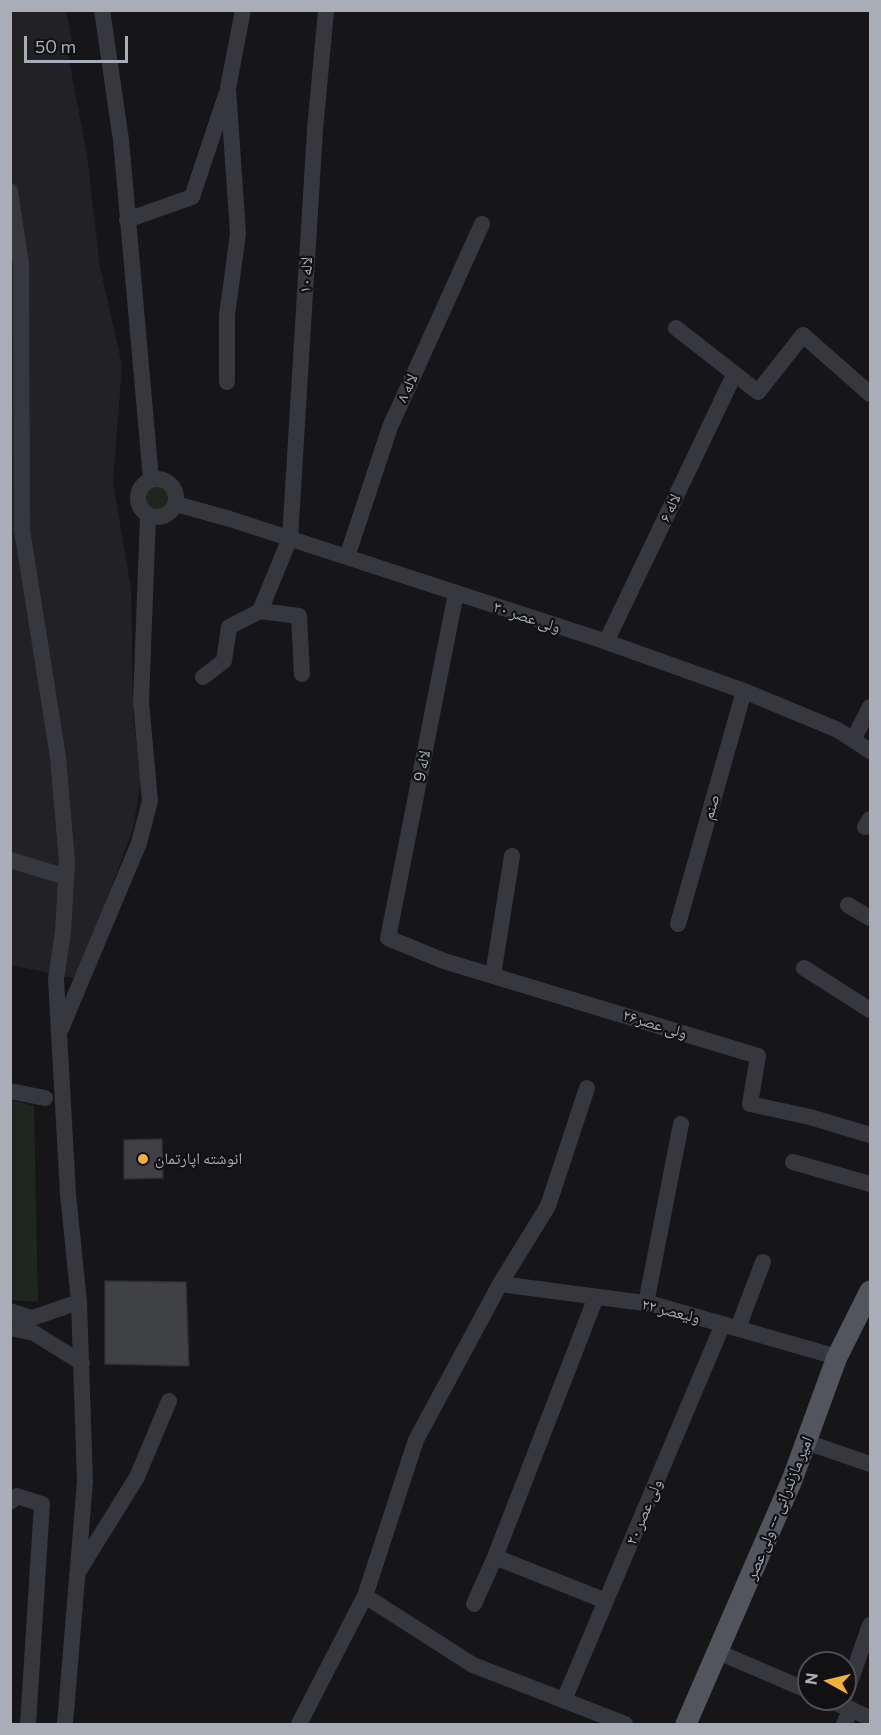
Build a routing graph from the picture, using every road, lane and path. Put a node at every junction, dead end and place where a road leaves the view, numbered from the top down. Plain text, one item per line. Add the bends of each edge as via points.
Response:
1 (102, 10) edge
2 (243, 10) edge
3 (326, 11) edge
4 (228, 88) junction
5 (10, 191) edge
6 (127, 220) junction
7 (482, 224) dead end
8 (676, 328) dead end
9 (734, 375) junction
10 (227, 381) dead end
11 (870, 394) edge
12 (17, 416) edge
13 (151, 479) junction
14 (176, 504) junction
15 (148, 516) junction
16 (290, 538) junction
17 (347, 557) junction
18 (456, 593) junction
19 (260, 611) junction
20 (606, 642) junction
21 (302, 674) dead end
22 (203, 677) dead end
23 (744, 691) junction
24 (870, 707) edge
25 (853, 740) junction
26 (870, 751) edge
27 (512, 856) dead end
28 (10, 860) edge
29 (66, 877) junction
30 (848, 904) dead end
31 (870, 918) edge
32 (678, 924) dead end
33 (388, 938) joint
34 (804, 968) dead end
35 (493, 975) junction
36 (870, 1010) edge
37 (59, 1032) junction
38 (587, 1088) dead end
39 (10, 1091) edge
40 (45, 1098) dead end
41 (681, 1124) dead end
42 (870, 1135) edge
43 (793, 1161) dead end
44 (870, 1184) edge
45 (763, 1262) dead end
46 (500, 1284) junction
47 (870, 1291) edge
48 (596, 1297) junction
49 (79, 1302) junction
50 (646, 1303) junction
51 (10, 1311) edge
52 (730, 1326) junction
53 (10, 1328) edge
54 (837, 1357) junction
55 (82, 1363) junction
56 (169, 1401) dead end
57 (806, 1442) junction
58 (870, 1464) edge
59 (10, 1502) edge
60 (495, 1557) junction
61 (78, 1573) junction
62 (365, 1596) junction
63 (606, 1601) junction
64 (474, 1604) dead end
65 (870, 1625) edge
66 (718, 1652) junction
67 (857, 1663) edge
68 (797, 1686) edge
69 (564, 1700) junction
70 (854, 1711) edge
71 (870, 1718) edge
72 (28, 1725) edge
73 (65, 1725) edge
74 (299, 1725) edge
75 (625, 1725) edge
76 (686, 1725) edge

1 - 6 street via 121,140
2 - 4 street
3 - 16 street, لاله ۱۰
4 - 6 street via 192,197
4 - 10 street via 238,234 227,315
5 - 12 street via 21,264
6 - 13 street
7 - 17 street, لاله ۸ via 390,427
8 - 9 street
9 - 11 street via 758,392 803,335
9 - 20 street, لاله ۶
12 - 29 street via 22,530 58,757
13 - 14 street via 162,479 172,486
13 - 15 street via 140,487 137,500
14 - 15 street via 162,517
14 - 16 street, ولی عصر ۳۰
15 - 37 street via 141,702 150,801 139,843
16 - 17 street, ولی عصر ۳۰
16 - 19 street, لاله ۱۰
17 - 18 street, ولی عصر ۳۰
18 - 20 street, ولی عصر ۳۰
18 - 33 street, لاله 9
19 - 21 street via 299,616
19 - 22 street via 229,627 224,661
20 - 23 street, ولی عصر ۳۰
23 - 25 street, ولی عصر ۳۰
23 - 32 street, صنم
24 - 25 street
25 - 26 street, ولی عصر ۳۰
27 - 35 street
28 - 29 street
29 - 37 street via 56,979
30 - 31 street
33 - 35 street, ولی عصر۲۶ via 444,961
34 - 36 street
35 - 42 street, ولی عصر۲۶ via 758,1056 750,1104
37 - 49 street
38 - 46 street via 548,1206
39 - 40 street
41 - 50 street
43 - 44 street
45 - 52 street, ولی عصر ۲۰
46 - 48 street, ولیعصر ۲۲
46 - 62 street via 416,1440
47 - 54 main road, امیر مازندرانی -- ولی عصر
48 - 50 street, ولیعصر ۲۲
48 - 60 street
49 - 51 street via 32,1318
49 - 55 street
50 - 52 street, ولیعصر ۲۲
52 - 54 street, ولیعصر ۲۲
52 - 63 street, ولی عصر ۲۰
53 - 55 street via 34,1333
54 - 57 main road, امیر مازندرانی -- ولی عصر
55 - 61 street via 85,1482
56 - 61 street via 137,1477
57 - 58 street
57 - 66 main road, امیر مازندرانی -- ولی عصر
59 - 72 street via 17,1496 42,1504
60 - 63 street
60 - 64 street
61 - 73 street
62 - 69 street via 473,1665
62 - 74 street
63 - 69 street, ولی عصر ۲۰
65 - 67 street
66 - 68 street
66 - 76 main road, امیر مازندرانی -- ولی عصر
69 - 75 street
70 - 71 street

